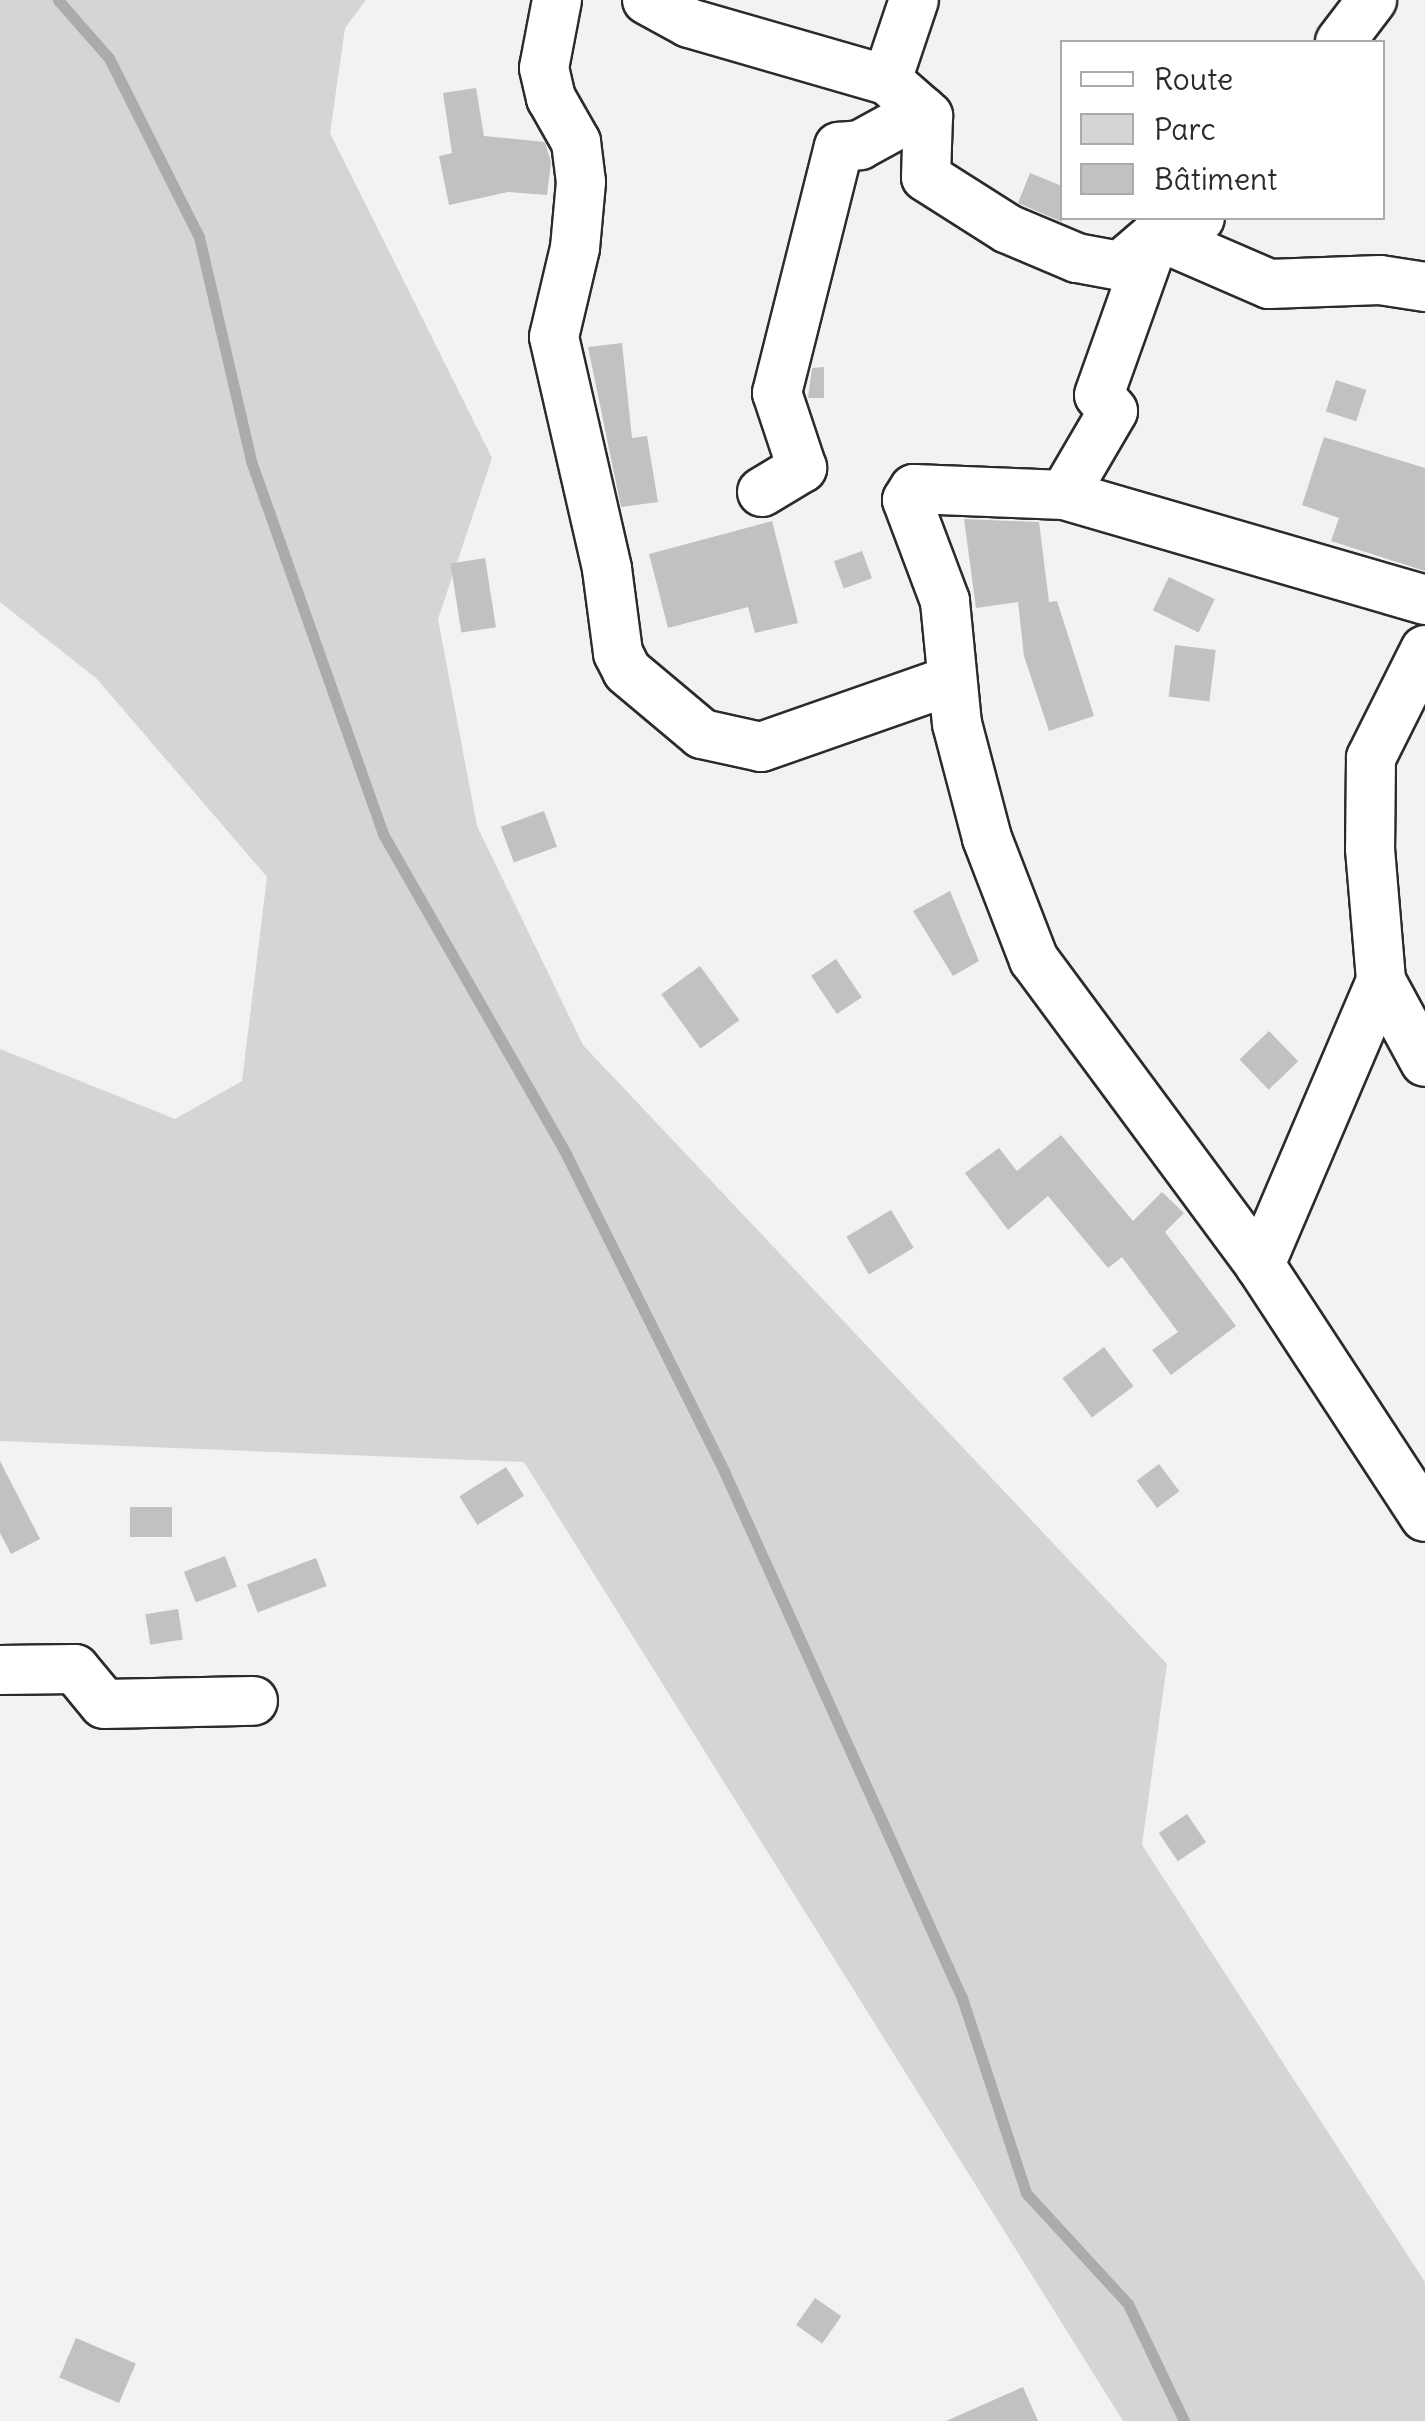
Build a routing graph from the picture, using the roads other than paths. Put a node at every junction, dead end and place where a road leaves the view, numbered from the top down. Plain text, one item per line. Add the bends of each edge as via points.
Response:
1 (557, 0) edge
2 (647, 0) edge
3 (914, 0) edge
4 (1372, 0) edge
5 (1342, 40) edge
6 (887, 80) junction
7 (922, 112) junction
8 (1195, 220) edge
9 (1156, 235) junction
10 (1425, 287) edge
11 (762, 492) dead end
12 (1064, 495) junction
13 (1425, 600) edge
14 (1425, 650) edge
15 (952, 680) junction
16 (1382, 981) junction
17 (1425, 1062) edge
18 (1260, 1266) junction
19 (1425, 1517) edge
20 (0, 1670) edge
21 (253, 1701) dead end

1 - 15 street via 544,68 550,98 576,142 581,182 575,248 554,336 607,569 618,653 628,671 702,734 761,747
2 - 6 street via 689,23
3 - 6 street
4 - 5 street
6 - 7 street
7 - 9 street via 928,116 926,177 1008,229 1078,258 1120,266
7 - 11 street via 860,145 839,146 776,393 802,468
8 - 9 street
9 - 10 street via 1269,284 1380,280
9 - 12 street via 1099,395 1113,411
12 - 13 street
12 - 15 street via 911,492 907,500 945,601
14 - 16 street via 1372,758 1370,849
15 - 18 street via 988,838 1034,960
16 - 17 street
16 - 18 street
18 - 19 street
20 - 21 street via 76,1669 99,1703

